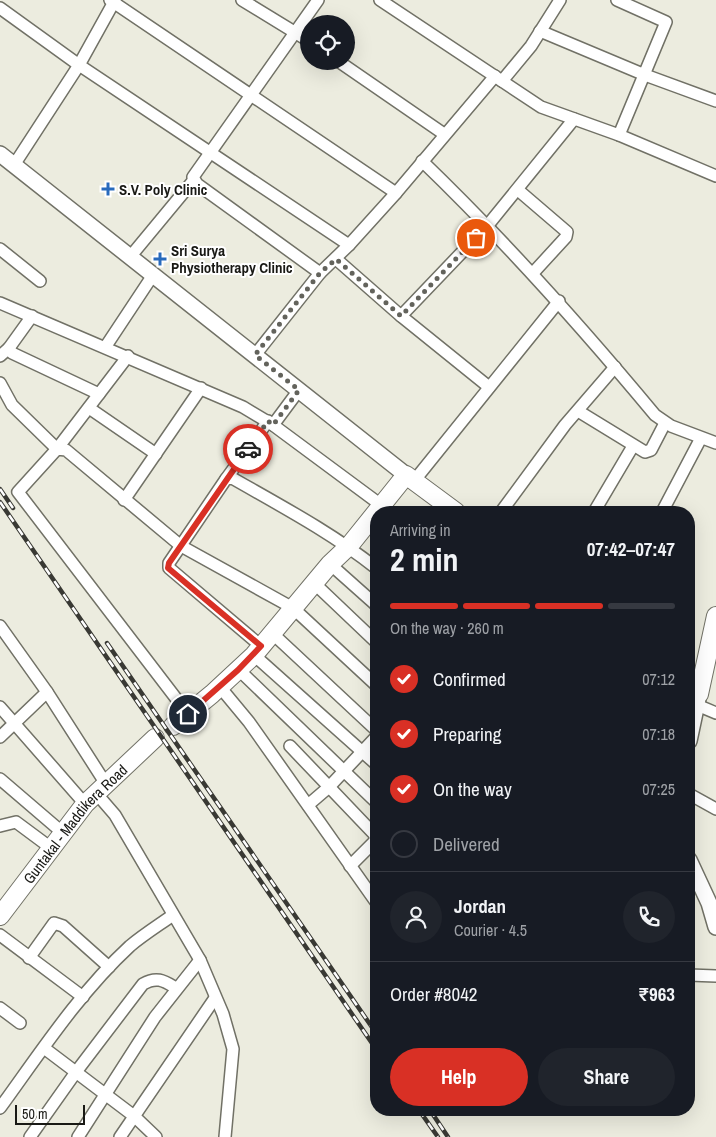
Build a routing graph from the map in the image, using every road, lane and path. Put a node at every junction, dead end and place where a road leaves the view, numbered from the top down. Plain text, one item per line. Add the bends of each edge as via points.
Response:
1 (242, 0) edge
2 (318, 0) edge
3 (380, 0) edge
4 (560, 0) edge
5 (617, 0) edge
6 (113, 1) edge
7 (0, 8) edge
8 (540, 31) junction
9 (296, 32) junction
10 (300, 35) edge
11 (80, 65) junction
12 (351, 70) edge
13 (645, 75) junction
14 (498, 79) junction
15 (252, 95) junction
16 (716, 101) edge
17 (574, 119) junction
18 (444, 134) junction
19 (619, 135) junction
20 (210, 152) junction
21 (0, 154) edge
22 (422, 161) junction
23 (14, 165) junction
24 (716, 176) edge
25 (193, 181) junction
26 (518, 190) junction
27 (396, 193) junction
28 (488, 225) junction
29 (349, 245) junction
30 (2, 254) edge
31 (130, 257) junction
32 (336, 259) junction
33 (320, 273) junction
34 (533, 273) junction
35 (153, 275) junction
36 (40, 281) dead end
37 (559, 301) junction
38 (0, 302) edge
39 (32, 316) junction
40 (401, 316) junction
41 (106, 346) junction
42 (9, 348) junction
43 (255, 355) junction
44 (0, 356) edge
45 (128, 356) junction
46 (615, 367) junction
47 (0, 384) edge
48 (489, 387) junction
49 (201, 388) junction
50 (299, 390) junction
51 (99, 394) junction
52 (89, 408) junction
53 (578, 411) junction
54 (271, 423) junction
55 (665, 423) junction
56 (701, 438) junction
57 (716, 443) edge
58 (633, 446) junction
59 (58, 449) junction
60 (156, 454) junction
61 (410, 478) junction
62 (226, 479) junction
63 (124, 500) junction
64 (381, 505) joint
65 (448, 506) edge
66 (506, 506) edge
67 (598, 506) edge
68 (665, 506) edge
69 (370, 519) edge
70 (180, 546) junction
71 (348, 546) junction
72 (370, 563) edge
73 (330, 564) junction
74 (314, 583) junction
75 (370, 600) edge
76 (292, 608) junction
77 (716, 616) edge
78 (0, 626) edge
79 (370, 636) edge
80 (262, 645) junction
81 (238, 670) junction
82 (370, 680) edge
83 (220, 687) junction
84 (47, 692) junction
85 (695, 695) edge
86 (0, 706) edge
87 (716, 713) edge
88 (188, 714) junction
89 (14, 722) junction
90 (173, 726) dead end
91 (370, 726) edge
92 (0, 737) edge
93 (155, 738) dead end
94 (370, 745) edge
95 (290, 746) dead end
96 (364, 752) junction
97 (370, 758) edge
98 (344, 772) junction
99 (0, 779) edge
100 (330, 787) junction
101 (95, 794) junction
102 (370, 796) edge
103 (695, 797) edge
104 (308, 805) junction
105 (716, 809) edge
106 (0, 826) edge
107 (370, 830) edge
108 (63, 833) junction
109 (370, 846) edge
110 (51, 848) junction
111 (350, 866) junction
112 (695, 873) edge
113 (370, 894) edge
114 (173, 915) junction
115 (0, 916) edge
116 (716, 927) edge
117 (0, 935) edge
118 (29, 958) junction
119 (200, 960) junction
120 (109, 966) junction
121 (695, 975) edge
122 (716, 976) edge
123 (176, 988) junction
124 (83, 997) junction
125 (215, 998) junction
126 (0, 1008) edge
127 (20, 1023) dead end
128 (44, 1048) junction
129 (76, 1072) junction
130 (106, 1095) junction
131 (0, 1108) edge
132 (134, 1116) junction
133 (224, 1136) edge
134 (30, 1137) edge
135 (78, 1137) edge
136 (120, 1137) edge
137 (156, 1137) edge

1 - 9 street
2 - 9 street
3 - 14 street
4 - 8 street
5 - 13 street via 666,22
6 - 11 street
6 - 15 street
7 - 11 street
8 - 13 street
8 - 14 street
9 - 10 street
9 - 15 street
11 - 20 street
11 - 23 street
12 - 18 street
13 - 16 street
13 - 19 street
14 - 17 street via 540,107
14 - 18 street
15 - 20 street
15 - 27 street
17 - 19 street
17 - 26 street
18 - 22 street
19 - 24 street
20 - 25 street via 194,174
20 - 29 street
21 - 23 street
22 - 27 street
22 - 28 street
23 - 31 street
25 - 31 street
25 - 33 street
26 - 28 street
26 - 34 street via 567,232
27 - 29 street
28 - 34 street
28 - 40 street
29 - 32 street
30 - 36 street
31 - 35 street
32 - 33 street
32 - 40 street
33 - 43 street
34 - 37 street
35 - 41 street
35 - 43 street
37 - 46 street
37 - 48 street
38 - 39 street
39 - 41 street
39 - 42 street
40 - 48 street
41 - 45 street
42 - 44 street
42 - 51 street via 12,353
43 - 50 street
45 - 49 street
45 - 51 street
46 - 53 street
46 - 55 street
47 - 59 street via 12,405
48 - 61 street
49 - 54 street
49 - 60 street
50 - 54 street
50 - 61 street
51 - 52 street
52 - 59 street
52 - 60 street
53 - 58 street
53 - 66 street
54 - 62 street
54 - 64 street
55 - 56 street
55 - 58 street via 651,450 648,452
56 - 57 street
56 - 68 street
58 - 67 street
59 - 63 street via 66,450
59 - 88 street via 18,492
60 - 63 street
61 - 64 main road
61 - 65 main road
62 - 70 street
62 - 71 street via 232,478
63 - 70 street
69 - 71 main road
70 - 76 street
70 - 80 street via 169,563 171,572
71 - 72 street
71 - 73 main road
73 - 74 main road
73 - 75 street
74 - 76 main road
74 - 79 street
76 - 80 main road
76 - 82 street
77 - 85 main road
78 - 84 street
80 - 81 main road
80 - 91 street
80 - 96 street
81 - 83 main road
81 - 98 street
83 - 88 main road
83 - 104 street
84 - 89 street
84 - 101 street
85 - 87 street
86 - 89 street
88 - 90 main road
89 - 92 street
89 - 101 street
93 - 101 main road, Guntakal - Maddikera Road
94 - 96 street
95 - 100 street
96 - 97 street
96 - 98 street
98 - 100 street
98 - 102 street
99 - 108 street
100 - 104 street
100 - 107 street
101 - 108 main road, Guntakal - Maddikera Road
101 - 114 street via 115,814
103 - 105 street
104 - 111 street
106 - 110 street via 12,821 21,824
108 - 110 main road, Guntakal - Maddikera Road
109 - 111 street
110 - 115 main road, Guntakal - Maddikera Road
111 - 113 street
112 - 116 street
114 - 119 street
114 - 120 street via 131,945
117 - 118 street
118 - 120 street via 54,923 63,926
118 - 124 street
119 - 123 street
119 - 125 street
120 - 124 street
121 - 122 street
123 - 129 street via 162,979 152,978 143,984
123 - 130 street
124 - 128 street
125 - 132 street
125 - 133 street via 233,1049
126 - 127 street
128 - 129 street
128 - 131 street
129 - 130 street
129 - 134 street
130 - 132 street
130 - 135 street
132 - 136 street
132 - 137 street

